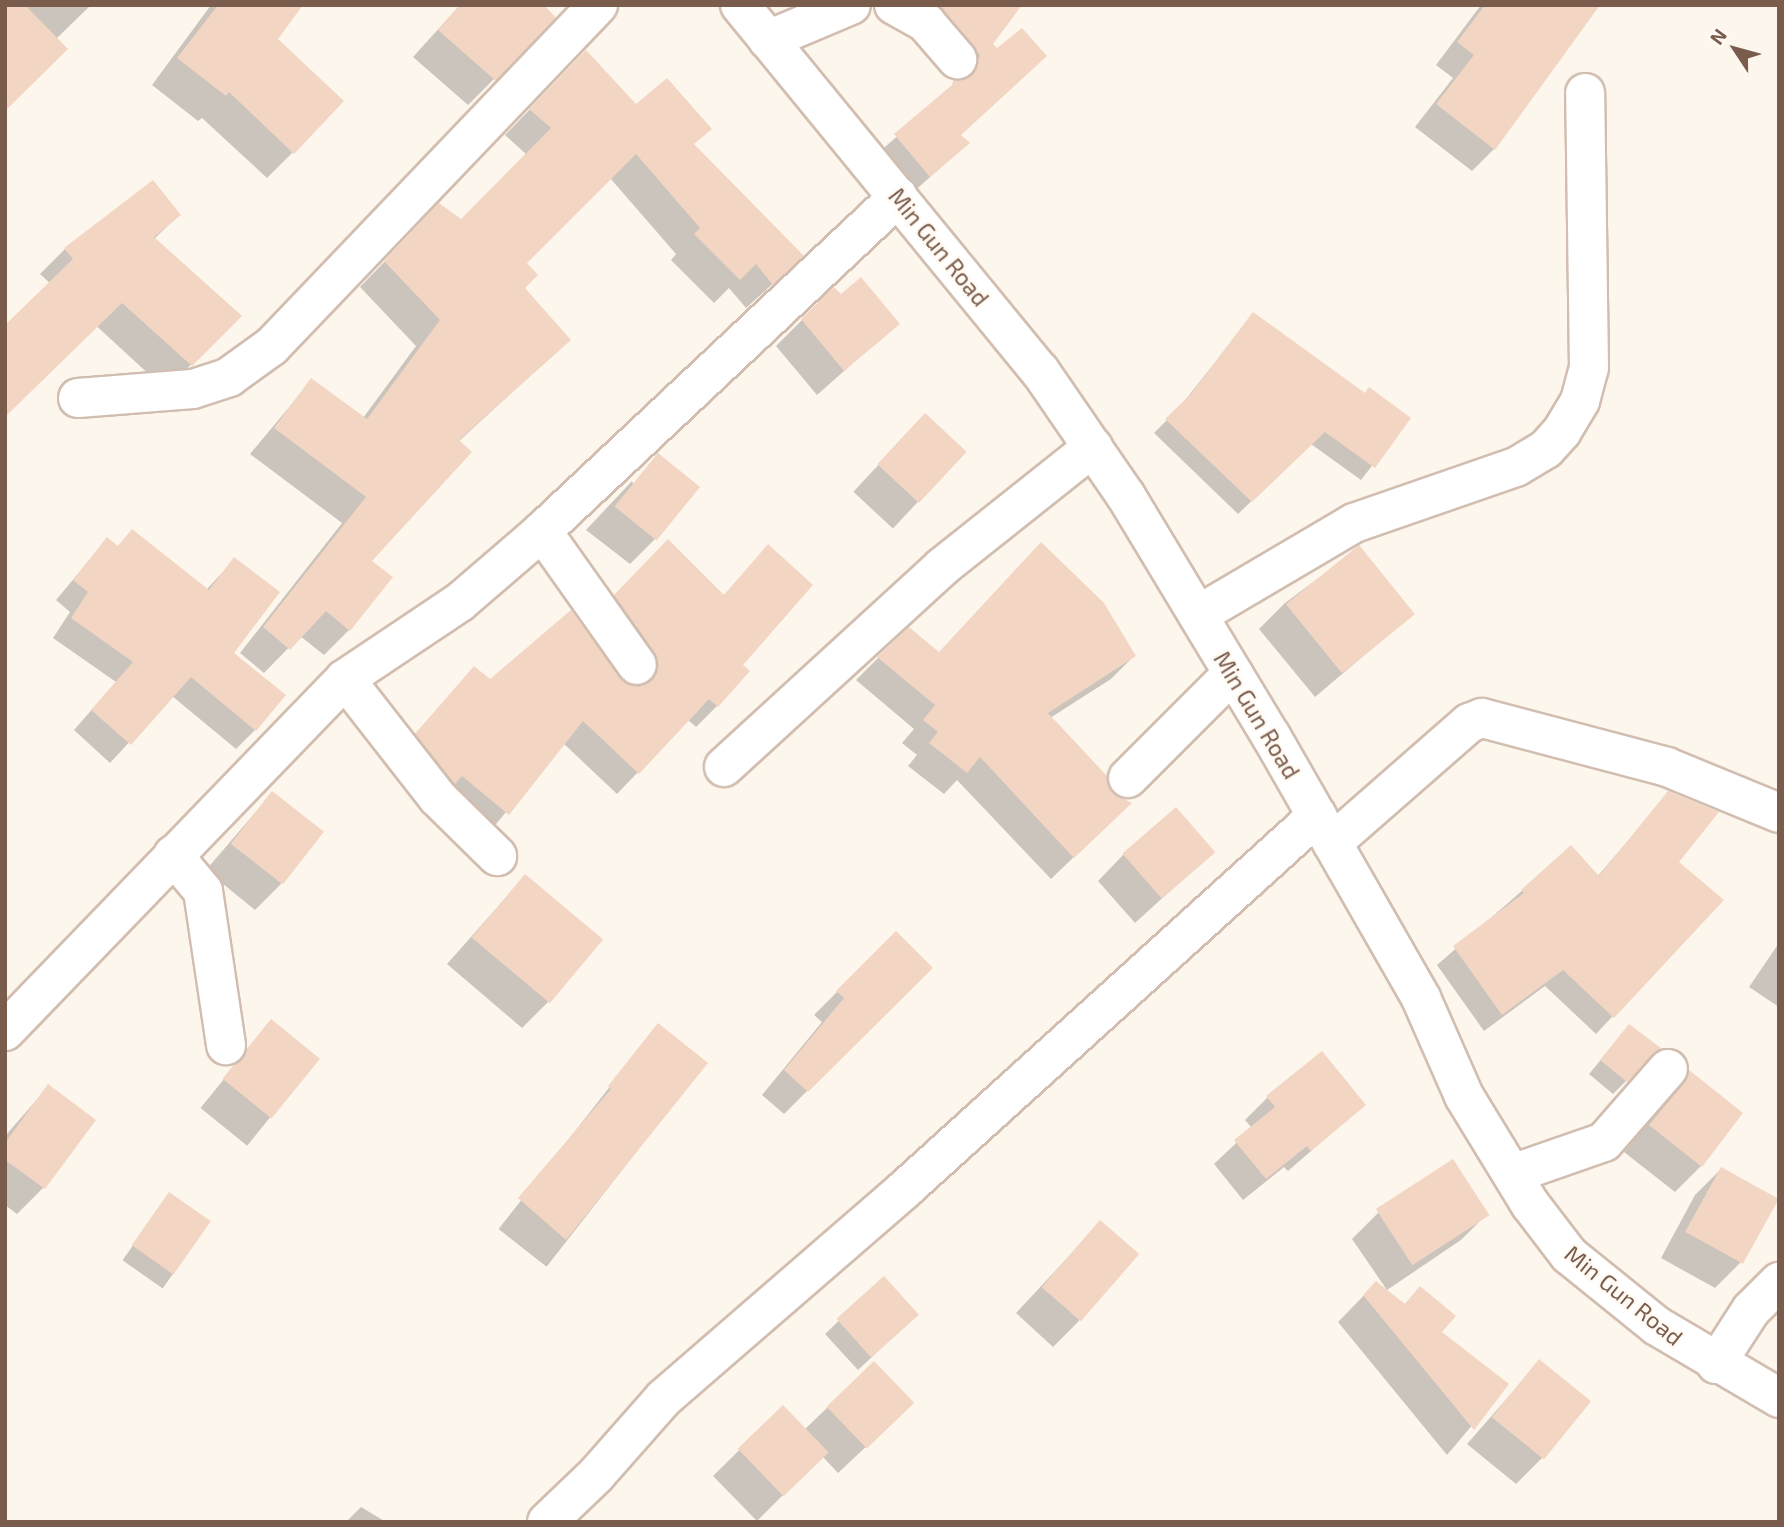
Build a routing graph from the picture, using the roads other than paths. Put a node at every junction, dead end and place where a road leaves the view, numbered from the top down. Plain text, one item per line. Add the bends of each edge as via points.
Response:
1 (598, 5) edge
2 (740, 5) edge
3 (851, 5) edge
4 (894, 5) edge
5 (768, 40) junction
6 (957, 59) dead end
7 (1585, 93) dead end
8 (898, 197) junction
9 (78, 398) dead end
10 (1093, 447) junction
11 (542, 531) junction
12 (1198, 615) junction
13 (637, 664) dead end
14 (1233, 673) junction
15 (345, 679) junction
16 (724, 767) dead end
17 (1128, 778) dead end
18 (1779, 813) edge
19 (1325, 830) junction
20 (173, 855) junction
21 (497, 856) dead end
22 (5, 1031) edge
23 (226, 1045) dead end
24 (1668, 1069) dead end
25 (1512, 1174) junction
26 (1779, 1282) edge
27 (1716, 1364) junction
28 (1779, 1398) edge
29 (547, 1522) edge

1 - 9 street via 272,346 229,377 192,389
2 - 5 street, Min Gun Road
3 - 5 street
4 - 6 street via 926,23
5 - 8 street, Min Gun Road
7 - 12 street via 1589,368 1580,401 1562,431 1546,449 1516,467 1354,523
8 - 10 street, Min Gun Road via 1040,371
8 - 11 street
10 - 12 street, Min Gun Road
10 - 16 street via 942,568
11 - 13 street
11 - 15 street via 460,602
12 - 14 street, Min Gun Road
14 - 17 street
14 - 19 street, Min Gun Road
15 - 20 street
15 - 21 street via 438,798
18 - 19 street via 1667,767 1482,718
19 - 25 street, Min Gun Road via 1421,998 1464,1096
19 - 29 street via 664,1398
20 - 22 street
20 - 23 street via 203,891
24 - 25 street via 1604,1142
25 - 27 street, Min Gun Road via 1569,1255 1657,1326
26 - 27 street via 1751,1310
27 - 28 street, Min Gun Road

